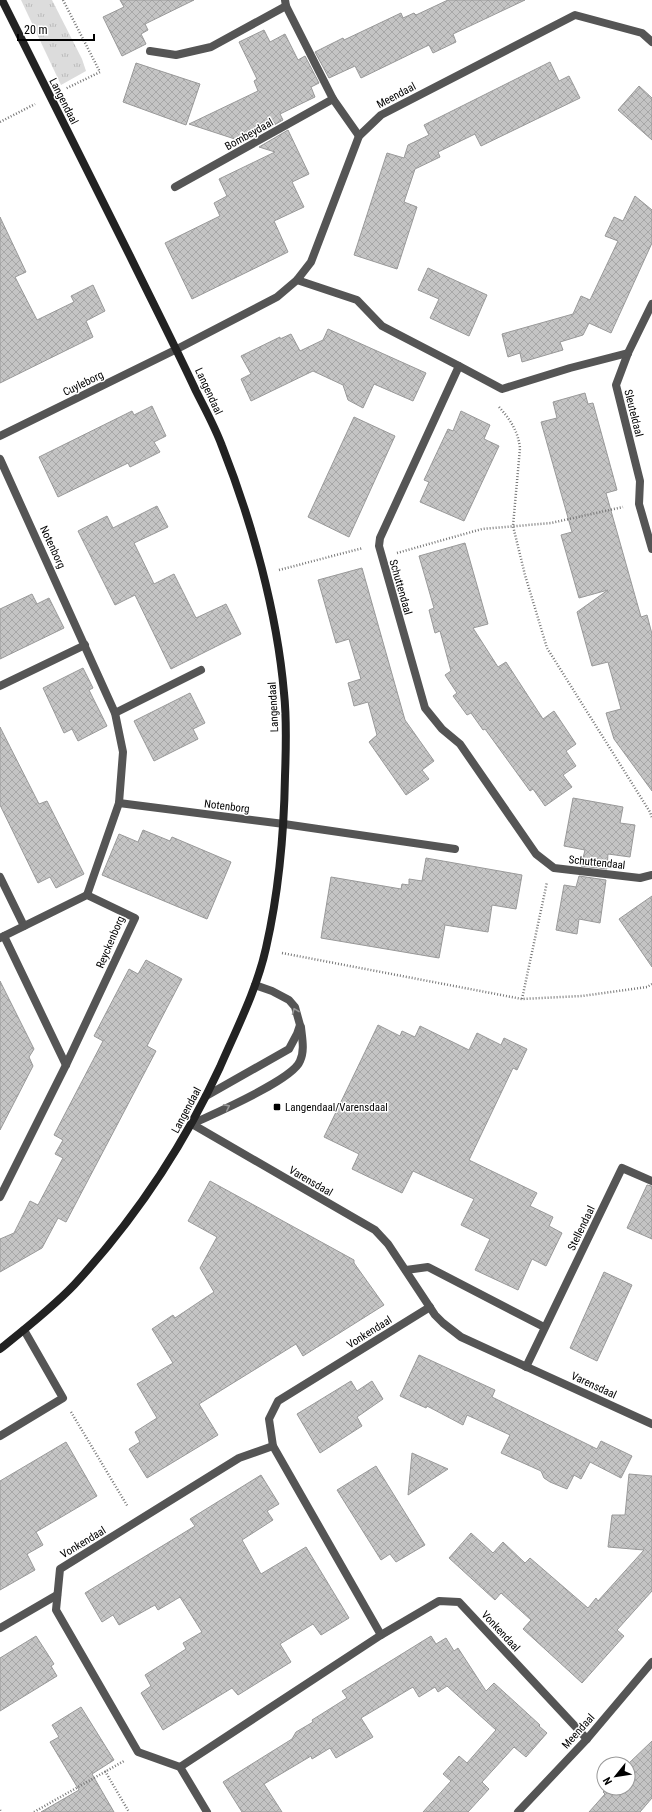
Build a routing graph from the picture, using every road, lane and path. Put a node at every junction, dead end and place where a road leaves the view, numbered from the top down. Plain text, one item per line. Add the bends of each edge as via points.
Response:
1 (2, 0) edge
2 (63, 0) edge
3 (286, 3) edge
4 (652, 42) edge
5 (150, 51) dead end
6 (50, 96) junction
7 (333, 99) junction
8 (0, 122) edge
9 (359, 136) junction
10 (175, 187) dead end
11 (297, 280) junction
12 (652, 304) edge
13 (177, 349) junction
14 (628, 353) junction
15 (459, 366) junction
16 (489, 382) junction
17 (0, 436) edge
18 (0, 458) edge
19 (639, 504) junction
20 (513, 526) junction
21 (379, 546) junction
22 (652, 549) edge
23 (381, 556) junction
24 (263, 574) junction
25 (85, 645) junction
26 (201, 670) dead end
27 (0, 686) edge
28 (115, 713) junction
29 (119, 803) junction
30 (652, 818) edge
31 (284, 824) junction
32 (455, 849) dead end
33 (551, 865) junction
34 (652, 875) edge
35 (0, 877) edge
36 (87, 894) junction
37 (24, 926) junction
38 (2, 937) edge
39 (266, 950) junction
40 (652, 984) edge
41 (255, 985) junction
42 (522, 999) junction
43 (300, 1025) junction
44 (66, 1065) junction
45 (206, 1096) junction
46 (192, 1124) junction
47 (652, 1181) edge
48 (0, 1197) edge
49 (406, 1270) junction
50 (430, 1307) junction
51 (544, 1327) junction
52 (24, 1330) junction
53 (0, 1349) edge
54 (526, 1367) junction
55 (63, 1398) junction
56 (652, 1424) edge
57 (0, 1436) edge
58 (273, 1446) junction
59 (137, 1522) junction
60 (57, 1595) junction
61 (0, 1628) edge
62 (381, 1635) junction
63 (652, 1662) edge
64 (586, 1739) junction
65 (138, 1752) junction
66 (180, 1767) junction
67 (104, 1772) junction
68 (34, 1812) edge
69 (129, 1812) edge
70 (207, 1812) edge
71 (518, 1812) edge

1 - 6 street, Langendaal
2 - 6 path via 100,72
3 - 5 street via 211,47 176,55
3 - 7 street
4 - 9 street, Meendaal via 642,33 575,15 381,115
6 - 8 path
6 - 13 street, Langendaal
7 - 9 street
7 - 10 street, Bombeydaal
9 - 11 street, Meendaal via 311,262
11 - 13 street, Meendaal via 278,297
11 - 15 street via 357,300 382,326
12 - 14 street, Sleuteldaal
13 - 17 street, Cuyleborg
13 - 24 street, Langendaal via 221,443
14 - 16 street via 502,389
14 - 19 street, Sleuteldaal via 616,385 640,481
15 - 16 street
15 - 21 street, Schuttendaal via 380,538
16 - 20 path via 496,403 514,425 519,438
18 - 25 street, Notenborg
19 - 20 path via 551,523
19 - 22 street, Sleuteldaal
20 - 23 path via 482,529
20 - 30 path via 547,648
21 - 23 street, Schuttendaal
21 - 24 path via 368,546
23 - 33 street, Schuttendaal via 425,708 442,729 460,744 536,854
24 - 31 street, Langendaal via 278,648 284,696
25 - 27 street
25 - 28 street, Notenborg
26 - 28 street
28 - 29 street, Notenborg via 123,752
29 - 31 street, Notenborg
29 - 36 street, Notenborg
31 - 32 street
31 - 39 street, Langendaal via 277,890
33 - 34 street, Schuttendaal via 554,868 640,878
33 - 42 path
35 - 37 street
36 - 37 street
36 - 44 street, Reyckenborg via 135,918
37 - 38 street
38 - 44 street
39 - 41 street, Langendaal
39 - 42 path
40 - 42 path via 647,987 582,996
43 -> 41 street via 289,1000
41 - 45 street, Langendaal
43 - 45 street via 290,1050
46 -> 43 street via 262,1090 294,1070 303,1051
44 - 48 street, Reyckenborg
45 - 46 street, Langendaal
46 - 49 street, Varensdaal via 375,1230
46 - 52 street, Langendaal via 146,1197 104,1249 72,1287
47 - 51 street, Stellendaal via 622,1168
49 - 50 street, Varensdaal
49 - 51 street via 428,1268
50 - 54 street, Varensdaal via 443,1323 461,1337
50 - 58 street, Vonkendaal via 278,1401 269,1419
51 - 54 street
52 - 53 street, Langendaal
52 - 55 street
54 - 56 street, Varensdaal
55 - 57 street
55 - 59 path
58 - 59 street, Vonkendaal via 239,1458
58 - 62 street, Vonkendaal
59 - 60 street, Vonkendaal via 60,1569
60 - 61 street
60 - 65 street, Vonkendaal via 56,1610
62 - 64 street, Vonkendaal via 439,1602 459,1602
62 - 66 street, Vonkendaal
63 - 64 street, Meendaal
64 - 71 street, Meendaal
65 - 66 street
65 - 67 path
66 - 70 street
67 - 68 path
67 - 69 path

